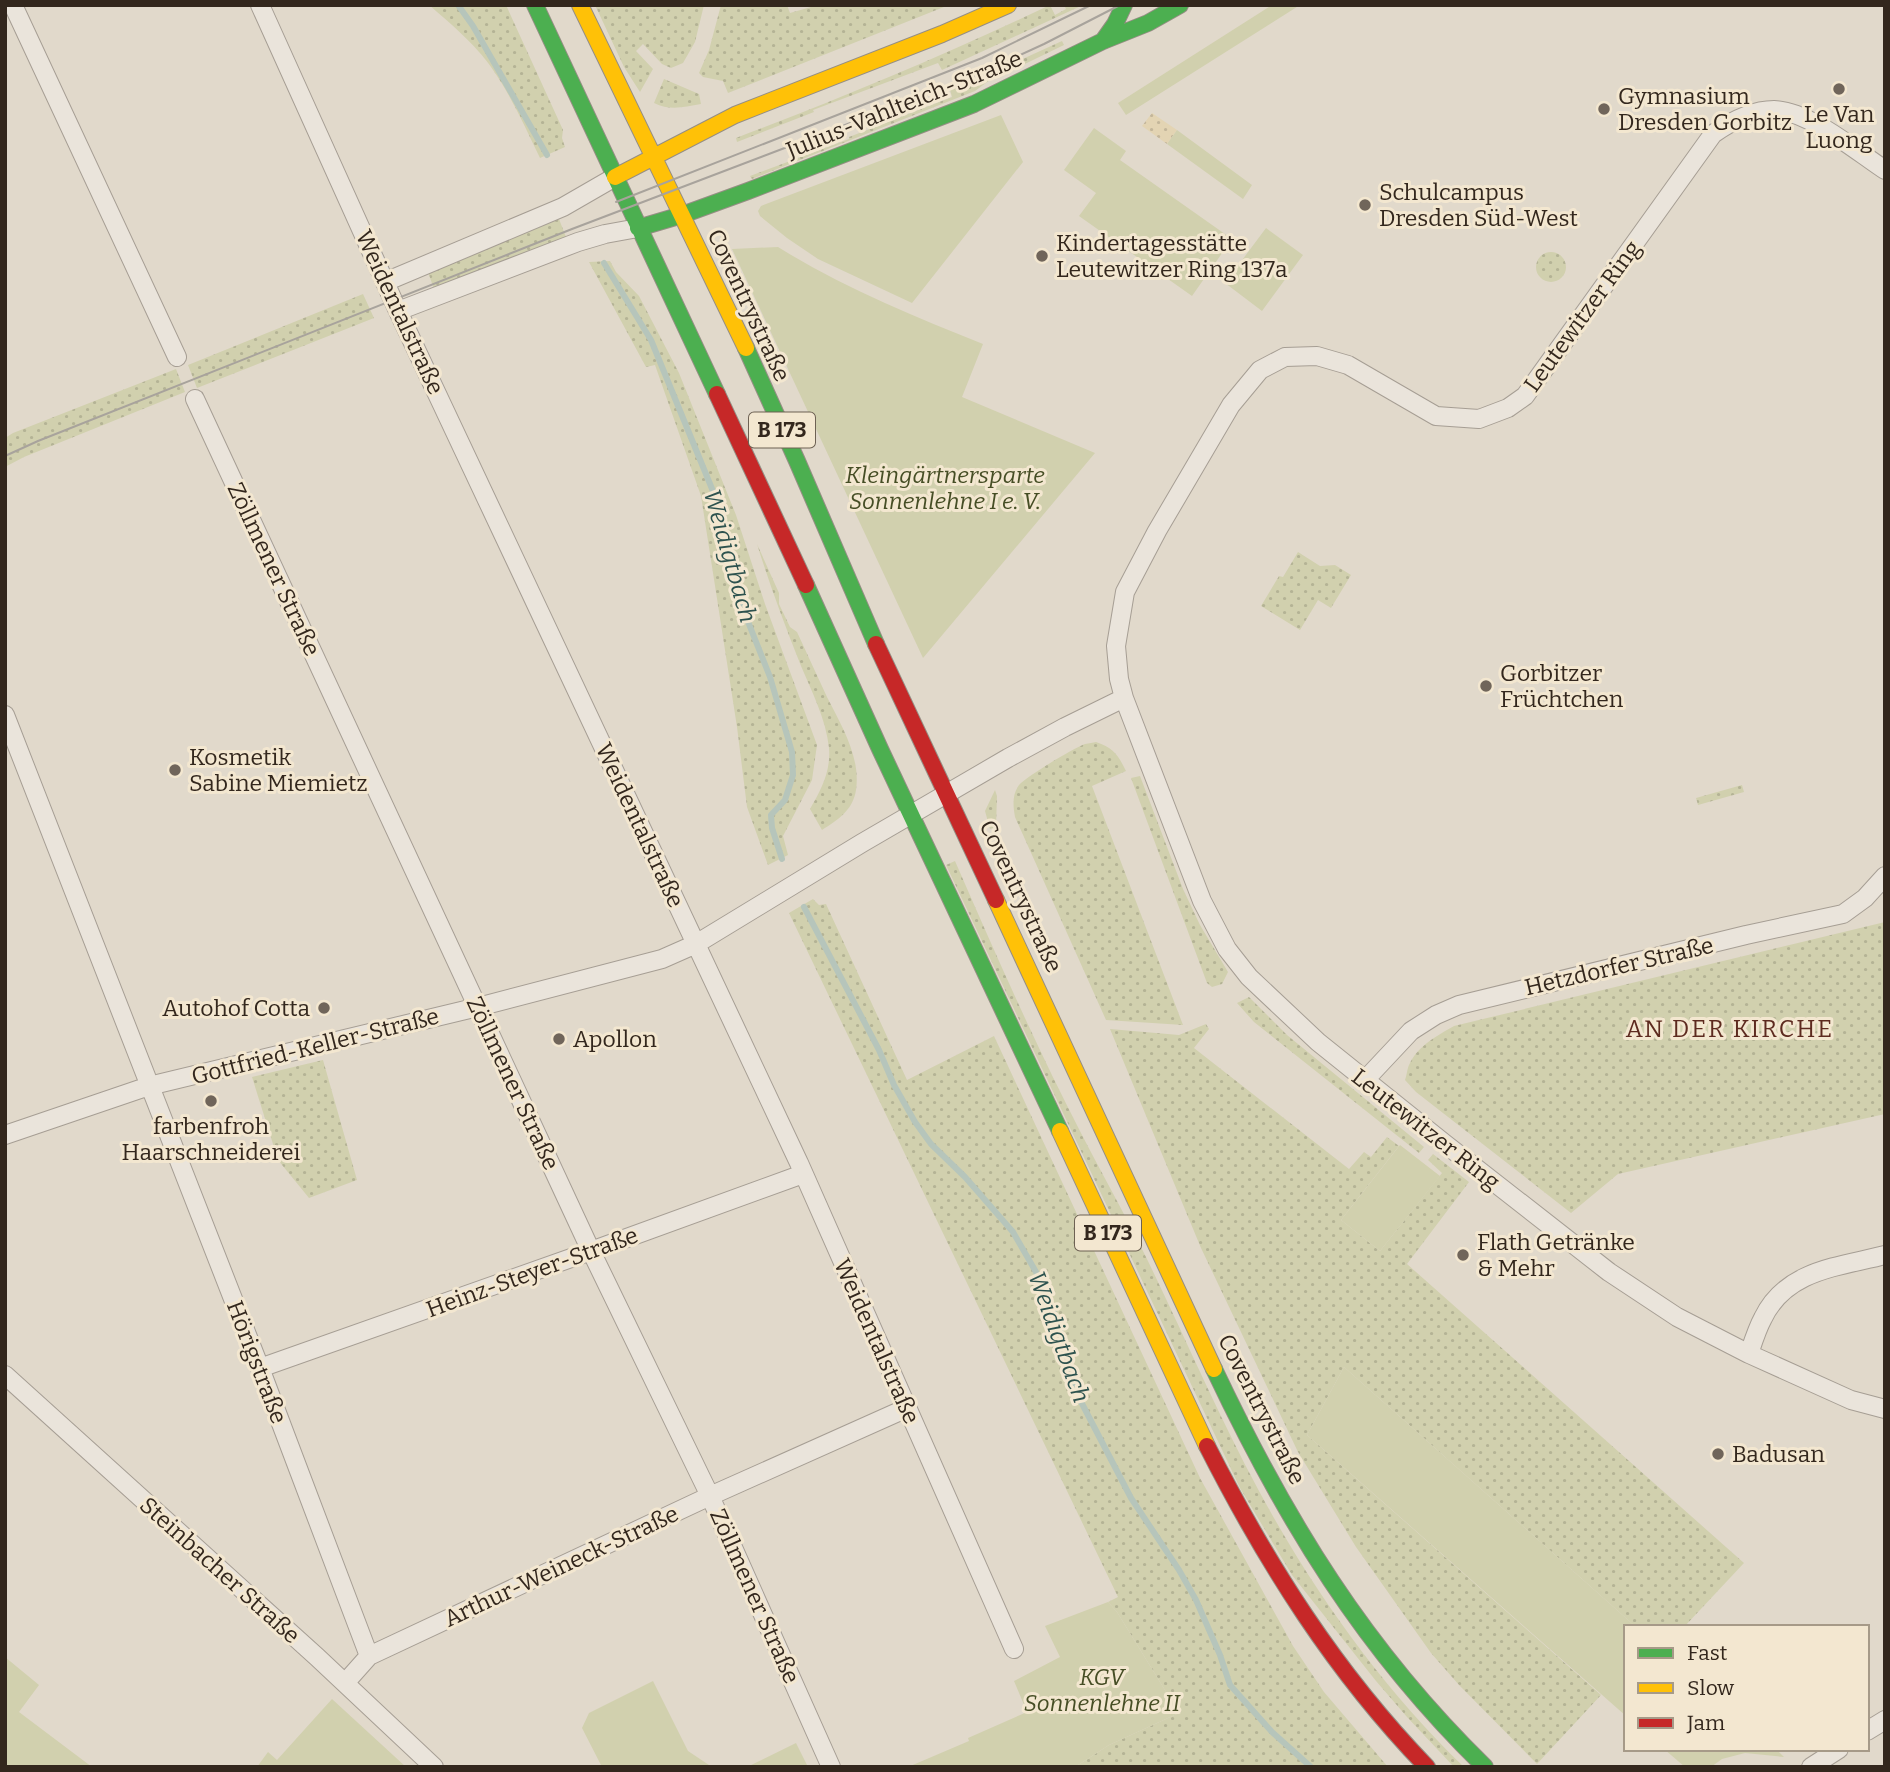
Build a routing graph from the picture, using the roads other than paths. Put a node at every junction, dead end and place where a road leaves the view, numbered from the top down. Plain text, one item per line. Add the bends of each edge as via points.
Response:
1 (13, 5) edge
2 (260, 5) edge
3 (535, 5) edge
4 (580, 5) edge
5 (1008, 5) edge
6 (1124, 5) edge
7 (1180, 5) edge
8 (1103, 41) junction
9 (654, 157) junction
10 (1885, 170) edge
11 (614, 177) junction
12 (682, 215) junction
13 (638, 228) junction
14 (385, 282) junction
15 (398, 312) junction
16 (177, 357) dead end
17 (195, 399) dead end
18 (1124, 698) junction
19 (5, 715) edge
20 (947, 794) junction
21 (912, 815) junction
22 (1885, 876) edge
23 (696, 944) junction
24 (478, 1007) junction
25 (1365, 1080) junction
26 (149, 1086) junction
27 (5, 1135) edge
28 (803, 1174) junction
29 (591, 1251) junction
30 (1885, 1255) edge
31 (1749, 1354) junction
32 (260, 1368) junction
33 (5, 1375) edge
34 (908, 1408) junction
35 (1885, 1409) edge
36 (710, 1496) junction
37 (1014, 1649) dead end
38 (369, 1656) junction
39 (345, 1683) junction
40 (1885, 1720) edge
41 (1869, 1730) edge
42 (1836, 1751) edge
43 (435, 1767) edge
44 (831, 1767) edge
45 (1427, 1767) edge
46 (1485, 1767) edge
47 (1811, 1767) edge

1 - 16 street
2 - 14 street, Weidentalstraße
3 - 11 main road, B 173
4 - 9 main road, Coventrystraße / B 173
5 - 9 main road via 735,115
6 - 8 main road
7 - 8 main road, Julius-Vahlteich-Straße
8 - 12 main road, Julius-Vahlteich-Straße via 974,104
9 - 11 main road
9 - 12 main road, Coventrystraße / B 173
10 - 18 street, Leutewitzer Ring via 1807,119 1775,110 1753,113 1724,126 1713,134 1525,396 1479,419 1436,416 1348,365 1317,356 1285,357 1261,370 1231,405 1125,592 1116,646
11 - 13 main road, B 173
11 - 14 street via 563,207
12 - 13 main road, Julius-Vahlteich-Straße
12 - 20 main road, Coventrystraße / B 173
13 - 15 street via 578,242
13 - 21 main road, B 173
14 - 15 street, Weidentalstraße
15 - 23 street, Weidentalstraße
17 - 24 street, Zöllmener Straße
18 - 20 street
18 - 25 street, Leutewitzer Ring via 1202,901 1227,949 1249,977
19 - 26 street, Hörigstraße
20 - 21 street, Gottfried-Keller-Straße
20 - 46 main road, Coventrystraße / B 173 via 1267,1475 1347,1607 1427,1707
21 - 23 street, Gottfried-Keller-Straße
21 - 45 main road, B 173 via 1230,1492 1318,1635
22 - 25 street, Hetzdorfer Straße via 1843,914 1459,1005 1411,1031
23 - 24 street, Gottfried-Keller-Straße via 662,959
23 - 28 street, Weidentalstraße
24 - 26 street, Gottfried-Keller-Straße
24 - 29 street, Zöllmener Straße
25 - 31 street, Leutewitzer Ring via 1609,1272 1677,1317
26 - 27 street, Gottfried-Keller-Straße
26 - 32 street, Hörigstraße
28 - 29 street, Heinz-Steyer-Straße
28 - 34 street, Weidentalstraße
29 - 32 street, Heinz-Steyer-Straße
29 - 36 street, Zöllmener Straße
30 - 31 street via 1810,1274 1786,1288 1763,1316
31 - 35 street, Leutewitzer Ring via 1851,1400
32 - 38 street, Hörigstraße
33 - 39 street, Steinbacher Straße
34 - 36 street, Arthur-Weineck-Straße
34 - 37 street, Weidentalstraße
36 - 38 street, Arthur-Weineck-Straße
36 - 44 street, Zöllmener Straße
38 - 39 street
39 - 43 street, Steinbacher Straße
40 - 41 street
42 - 47 street

